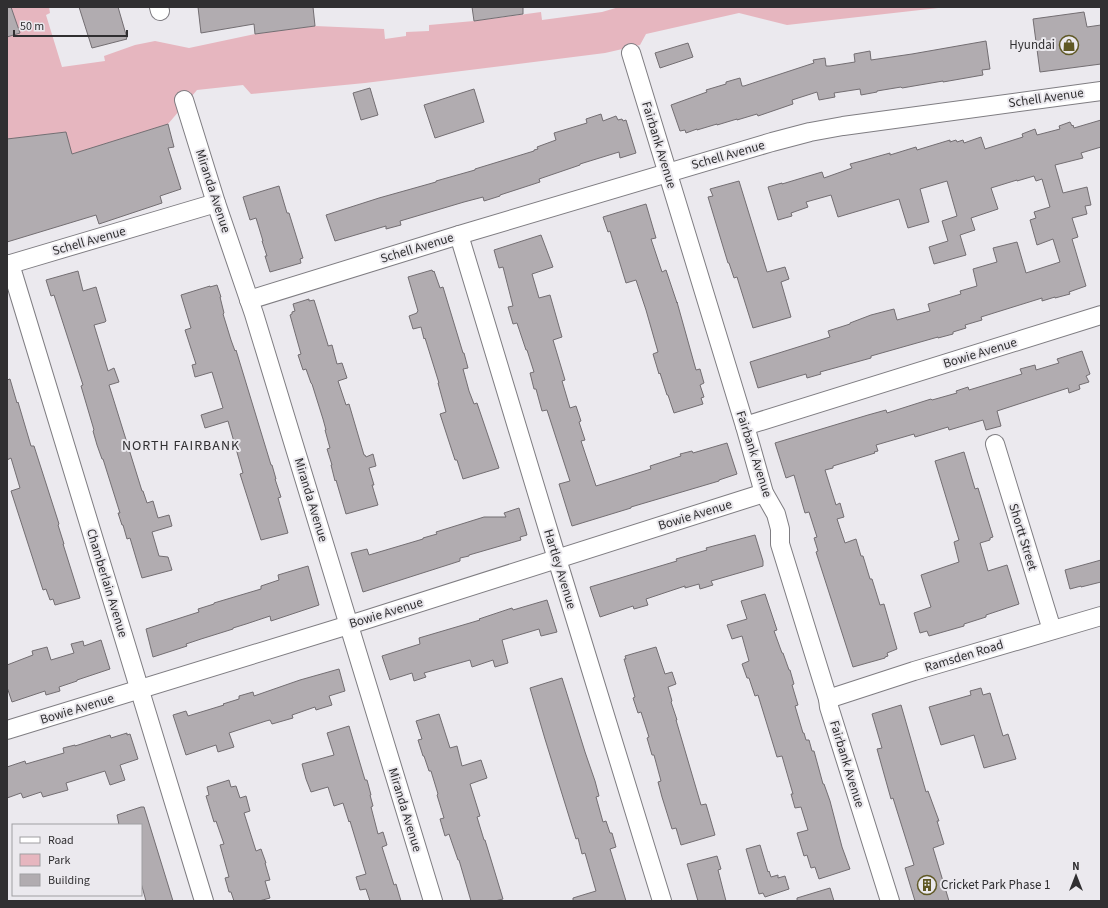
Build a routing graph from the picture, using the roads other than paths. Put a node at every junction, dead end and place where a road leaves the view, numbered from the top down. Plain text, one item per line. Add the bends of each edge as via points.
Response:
1 (631, 53) dead end
2 (1101, 91) edge
3 (184, 100) dead end
4 (668, 173) junction
5 (216, 203) junction
6 (459, 236) junction
7 (9, 264) edge
8 (249, 300) junction
9 (1101, 315) edge
10 (745, 426) junction
11 (995, 444) dead end
12 (764, 493) junction
13 (557, 559) junction
14 (1101, 616) edge
15 (349, 625) junction
16 (1052, 630) junction
17 (140, 689) junction
18 (828, 699) junction
19 (7, 730) edge
20 (204, 901) edge
21 (433, 901) edge
22 (662, 901) edge
23 (890, 901) edge

1 - 4 street, Fairbank Avenue
2 - 4 street, Schell Avenue via 810,132
3 - 5 street, Miranda Avenue
4 - 6 street, Schell Avenue
4 - 10 street, Fairbank Avenue
5 - 7 street, Schell Avenue
5 - 8 street, Miranda Avenue
6 - 8 street, Schell Avenue
6 - 13 street, Hartley Avenue
7 - 17 street, Chamberlain Avenue
8 - 15 street, Miranda Avenue
9 - 10 street, Bowie Avenue
10 - 12 street, Fairbank Avenue
11 - 16 street, Shortt Street
12 - 13 street, Bowie Avenue
12 - 18 street, Fairbank Avenue via 776,514 780,544
13 - 15 street, Bowie Avenue
13 - 22 street, Hartley Avenue
14 - 16 street, Ramsden Road
15 - 17 street, Bowie Avenue
15 - 21 street, Miranda Avenue
16 - 18 street, Ramsden Road
17 - 19 street, Bowie Avenue
17 - 20 street, Chamberlain Avenue
18 - 23 street, Fairbank Avenue

